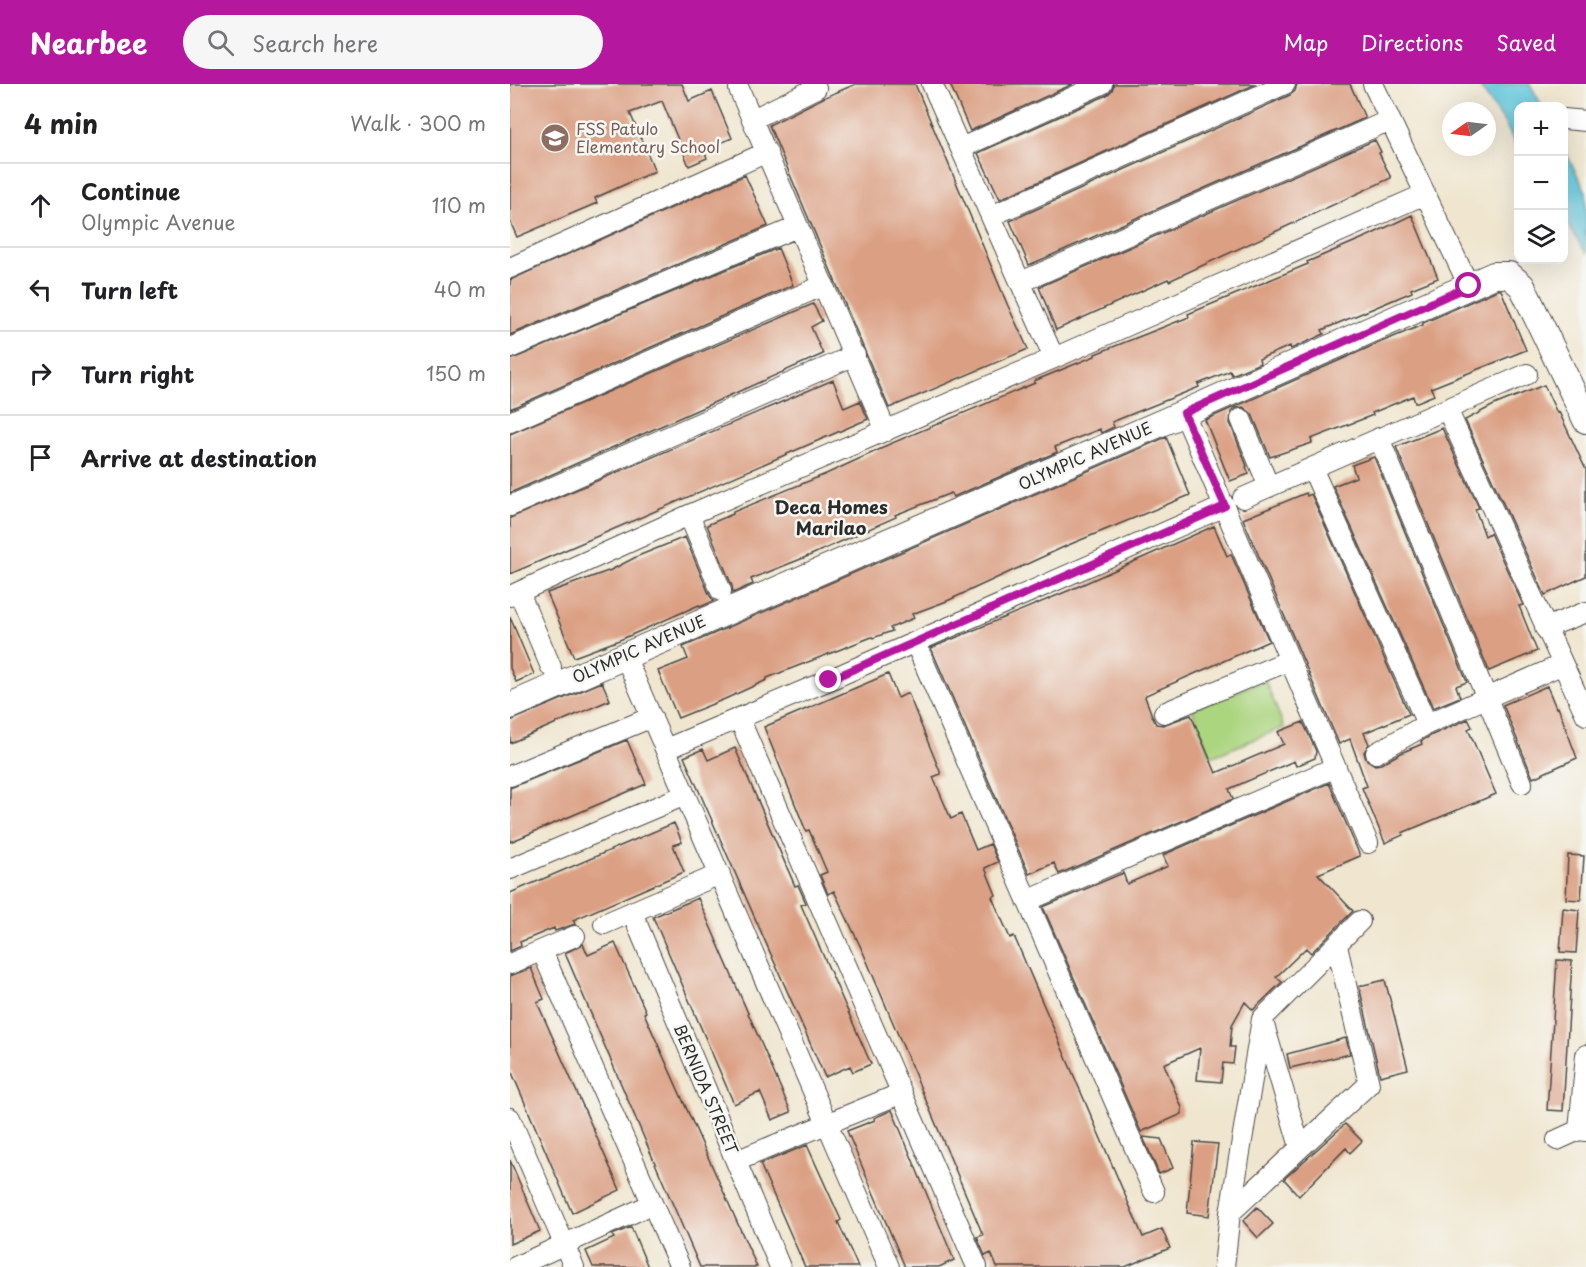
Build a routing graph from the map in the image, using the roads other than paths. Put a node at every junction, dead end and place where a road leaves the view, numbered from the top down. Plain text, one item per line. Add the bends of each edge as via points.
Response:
1 (932, 84) edge
2 (1102, 84) edge
3 (1285, 84) edge
4 (1373, 84) edge
5 (826, 86) edge
6 (739, 90) dead end
7 (753, 118) junction
8 (1568, 119) edge
9 (1390, 120) junction
10 (1586, 121) edge
11 (961, 148) junction
12 (767, 152) junction
13 (1425, 194) junction
14 (991, 216) junction
15 (797, 227) junction
16 (510, 268) edge
17 (1020, 282) junction
18 (824, 285) junction
19 (1469, 286) junction
20 (510, 348) edge
21 (855, 355) junction
22 (1054, 358) junction
23 (1527, 374) dead end
24 (1447, 409) junction
25 (1184, 413) junction
26 (1241, 419) dead end
27 (1586, 420) edge
28 (510, 422) edge
29 (886, 430) junction
30 (1379, 438) junction
31 (1312, 468) junction
32 (1269, 487) junction
33 (1243, 498) dead end
34 (510, 506) edge
35 (1225, 506) junction
36 (689, 515) junction
37 (721, 591) dead end
38 (514, 593) edge
39 (1586, 612) edge
40 (1545, 628) junction
41 (915, 642) junction
42 (625, 656) junction
43 (1290, 660) junction
44 (1561, 664) junction
45 (551, 668) dead end
46 (1487, 698) junction
47 (510, 706) edge
48 (1164, 713) dead end
49 (1586, 716) edge
50 (652, 717) junction
51 (739, 718) junction
52 (1427, 724) junction
53 (666, 749) junction
54 (1376, 753) dead end
55 (1336, 767) junction
56 (510, 776) edge
57 (1522, 783) dead end
58 (686, 795) junction
59 (1368, 843) dead end
60 (510, 869) edge
61 (720, 874) junction
62 (1028, 901) junction
63 (632, 912) junction
64 (1360, 921) dead end
65 (604, 924) dead end
66 (575, 936) dead end
67 (1337, 946) junction
68 (542, 951) junction
69 (510, 964) edge
70 (1262, 1019) junction
71 (1586, 1054) edge
72 (902, 1093) junction
73 (510, 1118) edge
74 (828, 1124) junction
75 (1582, 1130) edge
76 (1557, 1140) dead end
77 (1300, 1147) junction
78 (736, 1161) junction
79 (1154, 1192) dead end
80 (652, 1204) junction
81 (1230, 1213) junction
82 (565, 1245) junction
83 (515, 1267) edge
84 (574, 1267) edge
85 (680, 1267) edge
86 (780, 1267) edge
87 (889, 1267) edge
88 (977, 1267) edge
89 (1224, 1267) edge

1 - 11 street
2 - 11 street
3 - 14 street
4 - 9 street
5 - 7 street
6 - 7 street
7 - 12 street
8 - 10 street
9 - 13 street
9 - 17 street
11 - 14 street
12 - 15 street
12 - 16 street
13 - 19 street
13 - 22 street
14 - 17 street
15 - 18 street
15 - 20 street
17 - 22 street
18 - 21 street
18 - 28 street
19 - 25 street, OLYMPIC AVENUE
19 - 27 street, OLYMPIC AVENUE via 1502,274 1522,286
21 - 29 street
21 - 34 street
22 - 29 street
23 - 24 street
24 - 30 street
24 - 40 street
25 - 35 street
25 - 42 street, OLYMPIC AVENUE
26 - 32 street
29 - 36 street
30 - 31 street
30 - 46 street
31 - 32 street
31 - 52 street
32 - 33 street
35 - 41 street
35 - 43 street
36 - 37 street
36 - 38 street
38 - 45 street
39 - 40 street
40 - 44 street
41 - 51 street
41 - 62 street
42 - 47 street, OLYMPIC AVENUE
42 - 50 street
43 - 48 street
43 - 55 street
44 - 46 street
44 - 49 street
46 - 52 street
46 - 57 street
50 - 53 street
50 - 56 street
51 - 53 street
51 - 72 street
52 - 54 street
53 - 58 street
55 - 59 street
55 - 62 street
58 - 60 street
58 - 61 street
61 - 63 street
61 - 74 street
62 - 79 street
63 - 65 street
63 - 78 street, BERNIDA STREET
64 - 67 street
66 - 68 street
67 - 70 street
67 - 77 street via 1369,1084
68 - 69 street
68 - 80 street
70 - 77 street
70 - 81 street
71 - 75 street
72 - 74 street
72 - 88 street
73 - 82 street
74 - 78 street
74 - 87 street
75 - 76 street
77 - 81 street
78 - 86 street, BERNIDA STREET
80 - 82 street
80 - 85 street
81 - 89 street
82 - 83 street
82 - 84 street

